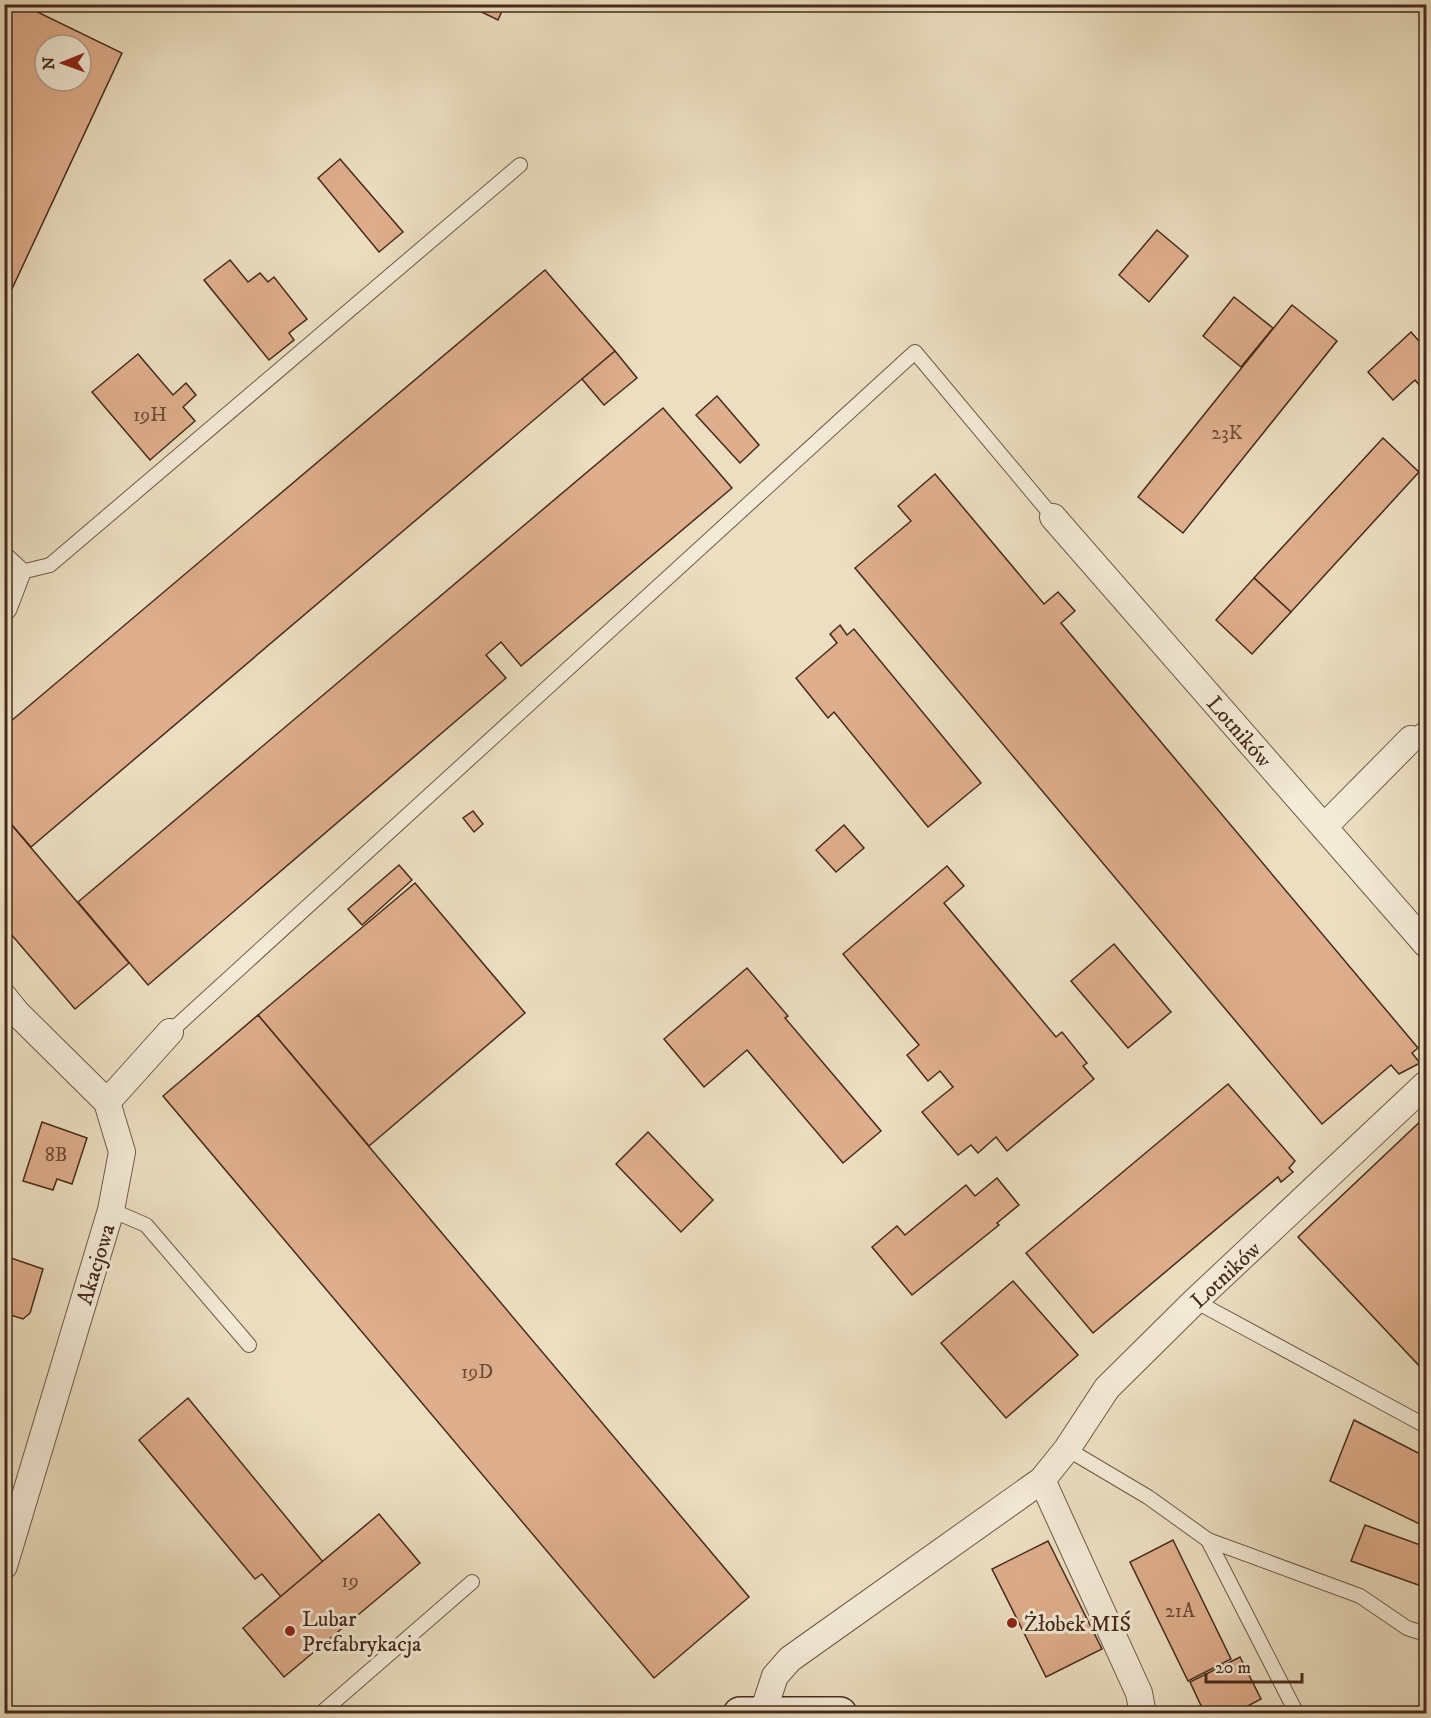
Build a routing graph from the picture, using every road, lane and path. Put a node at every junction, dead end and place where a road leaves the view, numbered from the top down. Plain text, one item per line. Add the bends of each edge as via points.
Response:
1 (520, 165) dead end
2 (1053, 517) joint
3 (11, 567) edge
4 (4, 607) edge
5 (1419, 733) edge
6 (1324, 827) junction
7 (1426, 944) edge
8 (4, 997) edge
9 (170, 1032) joint
10 (1426, 1084) edge
11 (107, 1102) junction
12 (111, 1210) junction
13 (1195, 1301) junction
14 (249, 1345) dead end
15 (1426, 1426) edge
16 (1067, 1449) junction
17 (1042, 1480) junction
18 (1208, 1540) junction
19 (4, 1566) edge
20 (472, 1582) dead end
21 (1426, 1634) edge
22 (320, 1713) edge
23 (752, 1713) edge
24 (840, 1713) edge
25 (1143, 1713) edge
26 (1297, 1713) edge

1 - 3 lane via 50,565
2 - 6 street, Lotników
2 - 9 lane via 915,352
3 - 4 street
5 - 6 street
6 - 7 street, Lotników
8 - 11 street, Akacjowa
9 - 11 street
10 - 13 street, Lotników
11 - 12 street, Akacjowa via 122,1152
12 - 14 lane via 146,1225
12 - 19 street, Akacjowa
13 - 15 lane
13 - 16 street, Lotników via 1107,1388
16 - 17 street, Lotników
16 - 18 lane via 1148,1497
17 - 23 street, Lotników via 790,1659
17 - 25 street via 1139,1693
18 - 21 lane via 1360,1596 1407,1628
18 - 26 lane
20 - 22 lane
23 - 24 street

